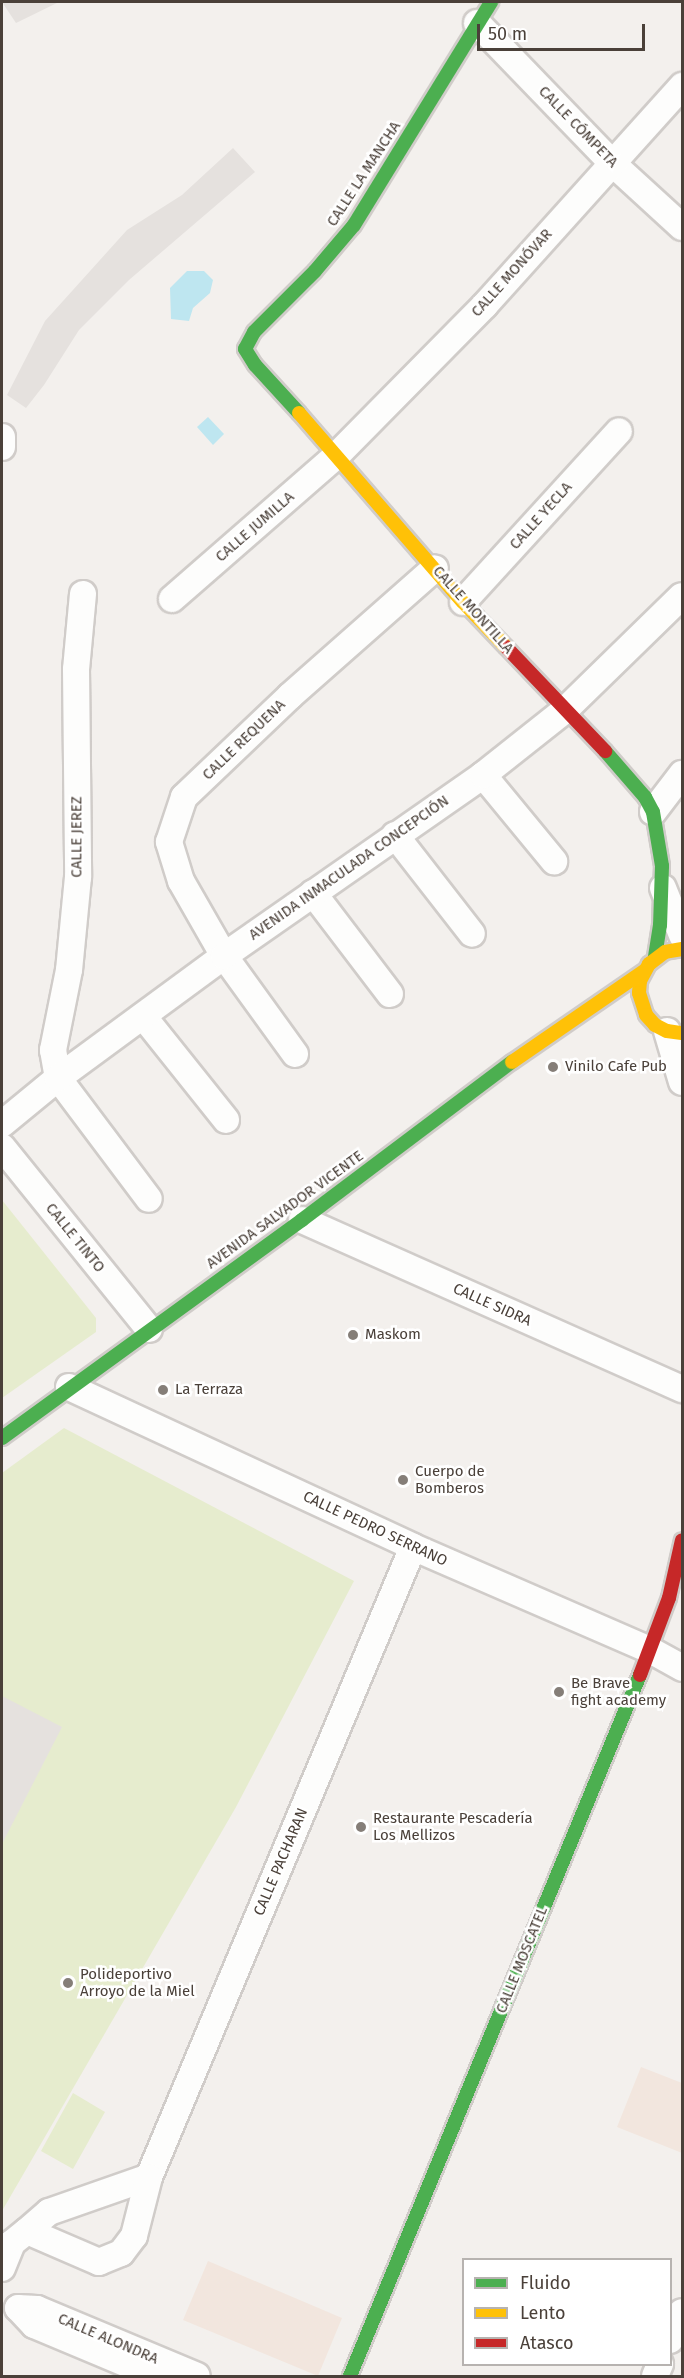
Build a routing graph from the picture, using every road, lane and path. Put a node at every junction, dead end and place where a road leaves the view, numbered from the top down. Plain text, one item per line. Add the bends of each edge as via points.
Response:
1 (490, 2) edge
2 (477, 23) junction
3 (682, 86) edge
4 (611, 162) junction
5 (682, 227) edge
6 (245, 349) joint
7 (619, 431) dead end
8 (2, 437) edge
9 (2, 447) edge
10 (337, 455) junction
11 (435, 568) junction
12 (83, 594) dead end
13 (682, 596) edge
14 (172, 599) dead end
15 (463, 602) junction
16 (565, 710) junction
17 (682, 774) edge
18 (483, 775) junction
19 (653, 812) junction
20 (395, 835) junction
21 (554, 861) dead end
22 (663, 887) junction
23 (313, 893) junction
24 (472, 934) dead end
25 (682, 935) edge
26 (682, 949) edge
27 (224, 956) junction
28 (655, 958) junction
29 (644, 971) junction
30 (390, 994) dead end
31 (611, 1009) dead end
32 (630, 1010) dead end
33 (589, 1011) junction
34 (646, 1014) junction
35 (143, 1016) junction
36 (675, 1032) edge
37 (295, 1054) dead end
38 (58, 1078) junction
39 (682, 1082) edge
40 (226, 1120) dead end
41 (2, 1124) edge
42 (2, 1147) edge
43 (149, 1199) dead end
44 (302, 1220) junction
45 (148, 1329) junction
46 (69, 1387) junction
47 (682, 1389) edge
48 (2, 1438) edge
49 (682, 1540) edge
50 (413, 1547) junction
51 (650, 1650) junction
52 (682, 1668) edge
53 (149, 2177) junction
54 (27, 2231) junction
55 (2, 2268) edge
56 (10, 2304) edge
57 (682, 2312) edge
58 (672, 2335) edge
59 (156, 2376) edge
60 (197, 2376) edge
61 (350, 2376) edge

1 - 2 street, CALLE LA MANCHA
2 - 4 street, CALLE CÓMPETA
2 - 6 street, CALLE LA MANCHA via 354,225 254,332
3 - 4 street, CALLE MONÓVAR
4 - 5 street, CALLE CÓMPETA
4 - 10 street, CALLE MONÓVAR via 485,305
6 - 10 street, CALLE MONTILLA
7 - 15 street, CALLE YECLA
8 - 9 street
10 - 11 street, CALLE MONTILLA
10 - 14 street, CALLE JUMILLA
11 - 15 street, CALLE MONTILLA
11 - 27 street, CALLE REQUENA via 290,696 184,797 169,842 181,881
12 - 38 street, CALLE JEREZ via 76,669 78,877 69,970 53,1050
13 - 16 street, AVENIDA INMACULADA CONCEPCIÓN
15 - 16 street, CALLE MONTILLA
16 - 18 street, AVENIDA INMACULADA CONCEPCIÓN
16 - 19 street, CALLE MONTILLA via 626,772
17 - 19 street
18 - 20 street, AVENIDA INMACULADA CONCEPCIÓN
18 - 21 street
19 - 22 street, CALLE MONTILLA
20 - 23 street, AVENIDA INMACULADA CONCEPCIÓN
20 - 24 street
22 - 25 street, CALLE MONTILLA
22 - 28 street, CALLE MONTILLA
23 - 27 street, AVENIDA INMACULADA CONCEPCIÓN
23 - 30 street
26 - 28 street
27 - 35 street, AVENIDA INMACULADA CONCEPCIÓN
27 - 37 street, CALLE REQUENA
28 - 29 street, AVENIDA SALVADOR VICENTE
29 - 33 street, AVENIDA SALVADOR VICENTE
29 - 34 street via 639,993
31 - 33 street, AVENIDA SALVADOR VICENTE
32 - 34 street
33 - 44 street, AVENIDA SALVADOR VICENTE via 527,1050
34 - 36 street via 655,1025
35 - 38 street, AVENIDA INMACULADA CONCEPCIÓN
35 - 40 street
36 - 39 street
38 - 41 street, AVENIDA INMACULADA CONCEPCIÓN
38 - 43 street
42 - 45 street, CALLE TINTO
44 - 45 street, AVENIDA SALVADOR VICENTE
44 - 47 street, CALLE SIDRA
45 - 46 street, AVENIDA SALVADOR VICENTE
46 - 48 street, AVENIDA SALVADOR VICENTE
46 - 50 street, CALLE PEDRO SERRANO
49 - 51 street, CALLE MOSCATEL via 669,1599
50 - 51 street, CALLE PEDRO SERRANO
50 - 53 street, CALLE PACHARAN
51 - 52 street, CALLE PEDRO SERRANO
51 - 61 street, CALLE MOSCATEL
53 - 54 street via 49,2212
53 - 54 street, CALLE PACHARAN via 134,2236 121,2253 99,2262
54 - 55 street via 12,2243
56 - 59 street, CALLE ALONDRA via 34,2325
56 - 60 street, CALLE ALONDRA via 37,2309
57 - 58 street

